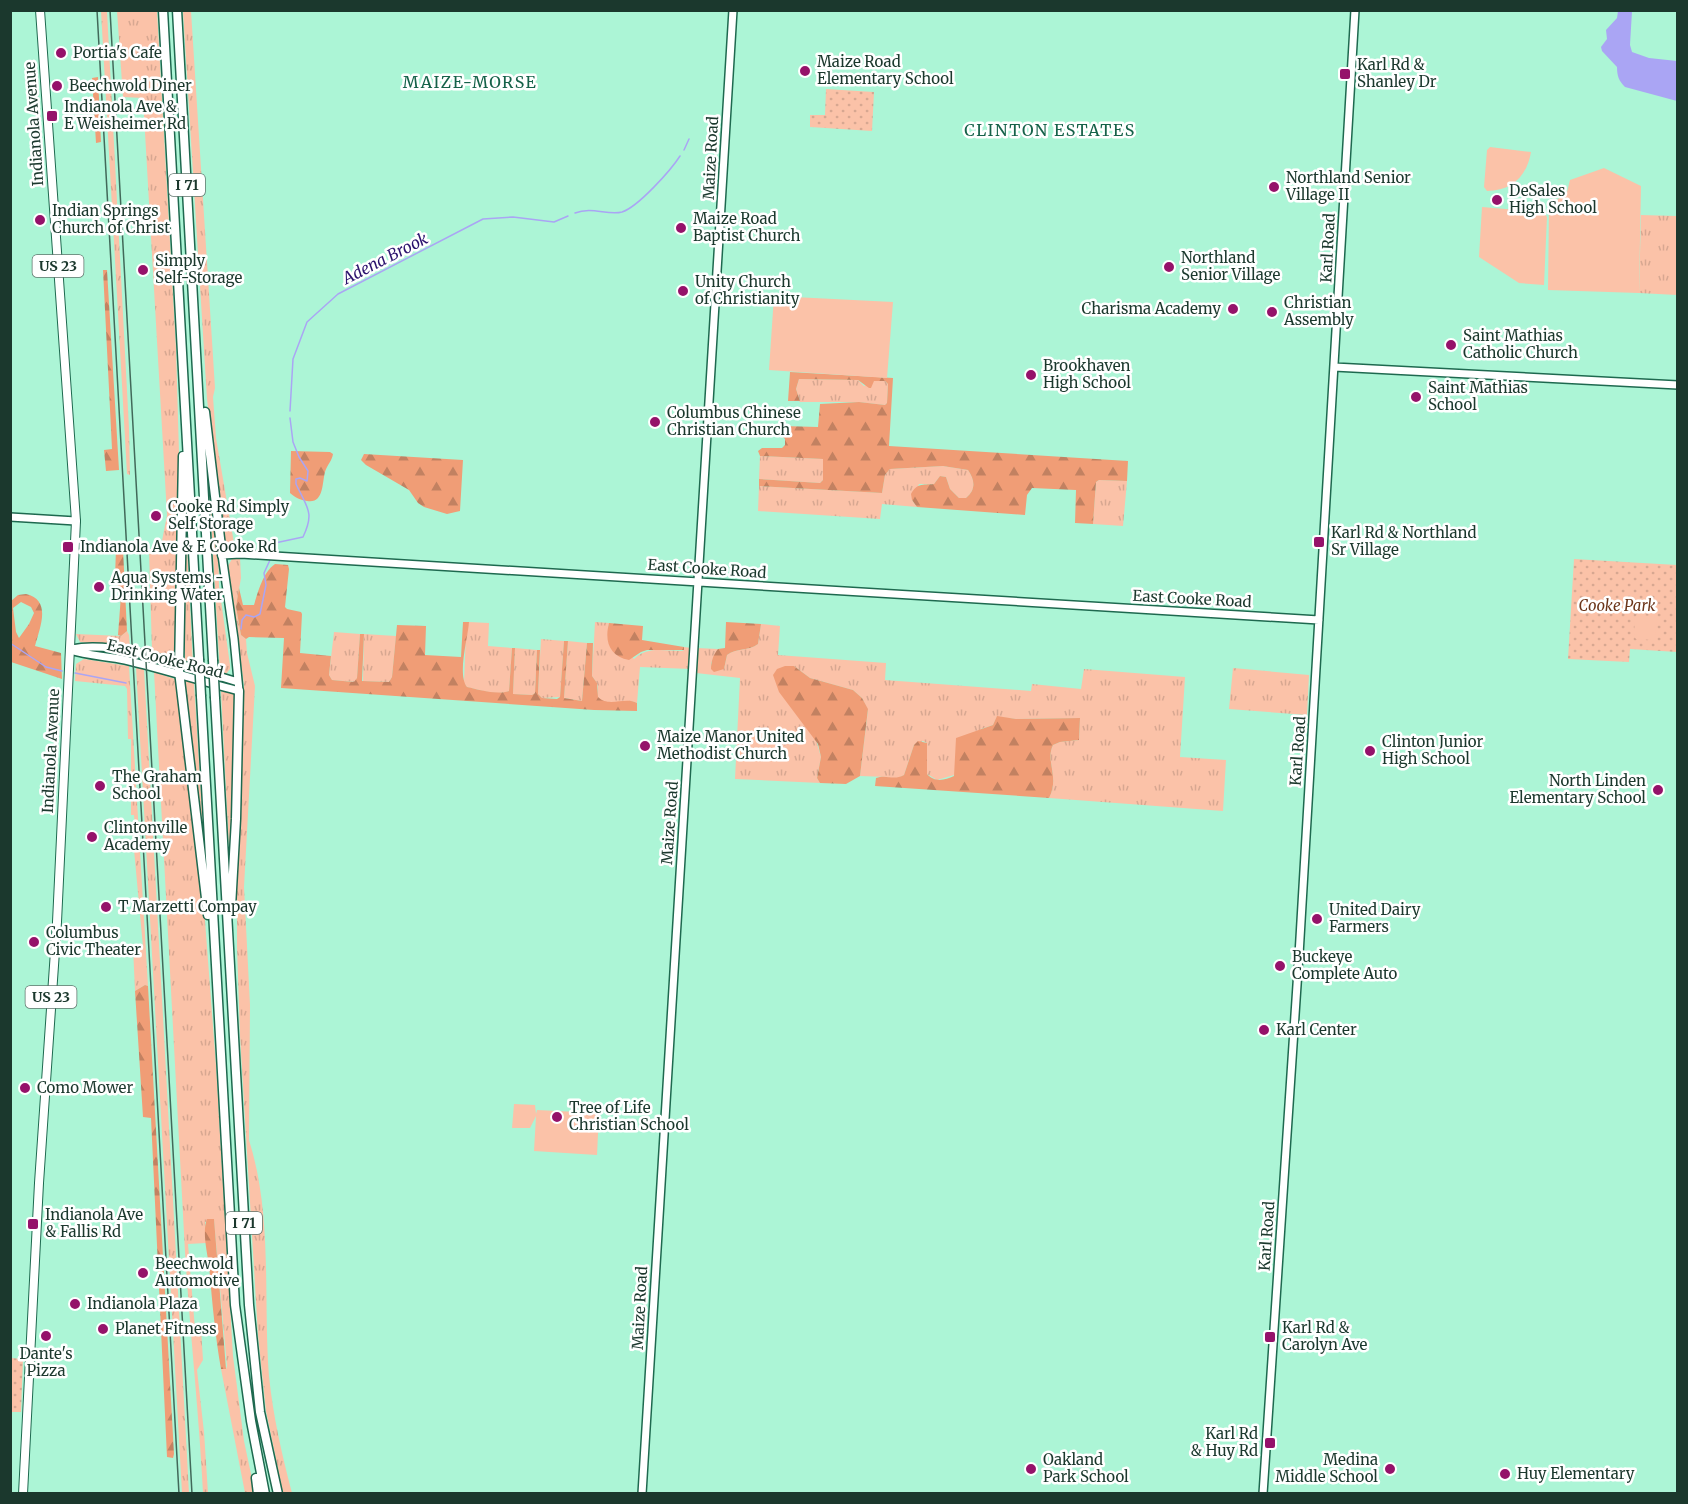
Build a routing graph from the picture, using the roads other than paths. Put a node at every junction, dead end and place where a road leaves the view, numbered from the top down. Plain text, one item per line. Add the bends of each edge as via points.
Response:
1 (40, 10) edge
2 (163, 10) edge
3 (177, 10) edge
4 (733, 10) edge
5 (1355, 10) edge
6 (197, 359) junction
7 (1334, 367) junction
8 (183, 378) junction
9 (1677, 385) edge
10 (10, 517) edge
11 (76, 521) junction
12 (222, 555) junction
13 (699, 583) junction
14 (1319, 620) junction
15 (70, 650) junction
16 (179, 669) junction
17 (238, 686) junction
18 (229, 950) junction
19 (217, 970) junction
20 (251, 1421) junction
21 (23, 1494) edge
22 (258, 1494) edge
23 (265, 1494) edge
24 (278, 1494) edge
25 (642, 1494) edge
26 (1263, 1494) edge

1 - 11 main road, Indianola Avenue / US 23
2 - 8 highway, I 71
3 - 6 highway, I 71
4 - 13 main road, Maize Road
5 - 7 main road, Karl Road
6 - 12 highway
6 - 18 highway, I 71, bridge
7 - 9 main road
7 - 14 main road, Karl Road
8 - 16 highway
8 - 19 highway, I 71, bridge
10 - 11 main road
11 - 15 main road, Indianola Avenue / US 23
12 - 13 main road, East Cooke Road
12 - 17 main road, East Cooke Road
13 - 14 main road, East Cooke Road
13 - 25 main road, Maize Road
14 - 26 main road, Karl Road
15 - 16 main road, East Cooke Road via 119,650
15 - 21 main road, Indianola Avenue / US 23
16 - 17 main road, East Cooke Road
16 - 19 highway
17 - 18 highway
18 - 24 highway, I 71 via 249,1305 260,1412
19 - 20 highway, I 71 via 235,1305
20 - 22 highway
20 - 23 highway, I 71

